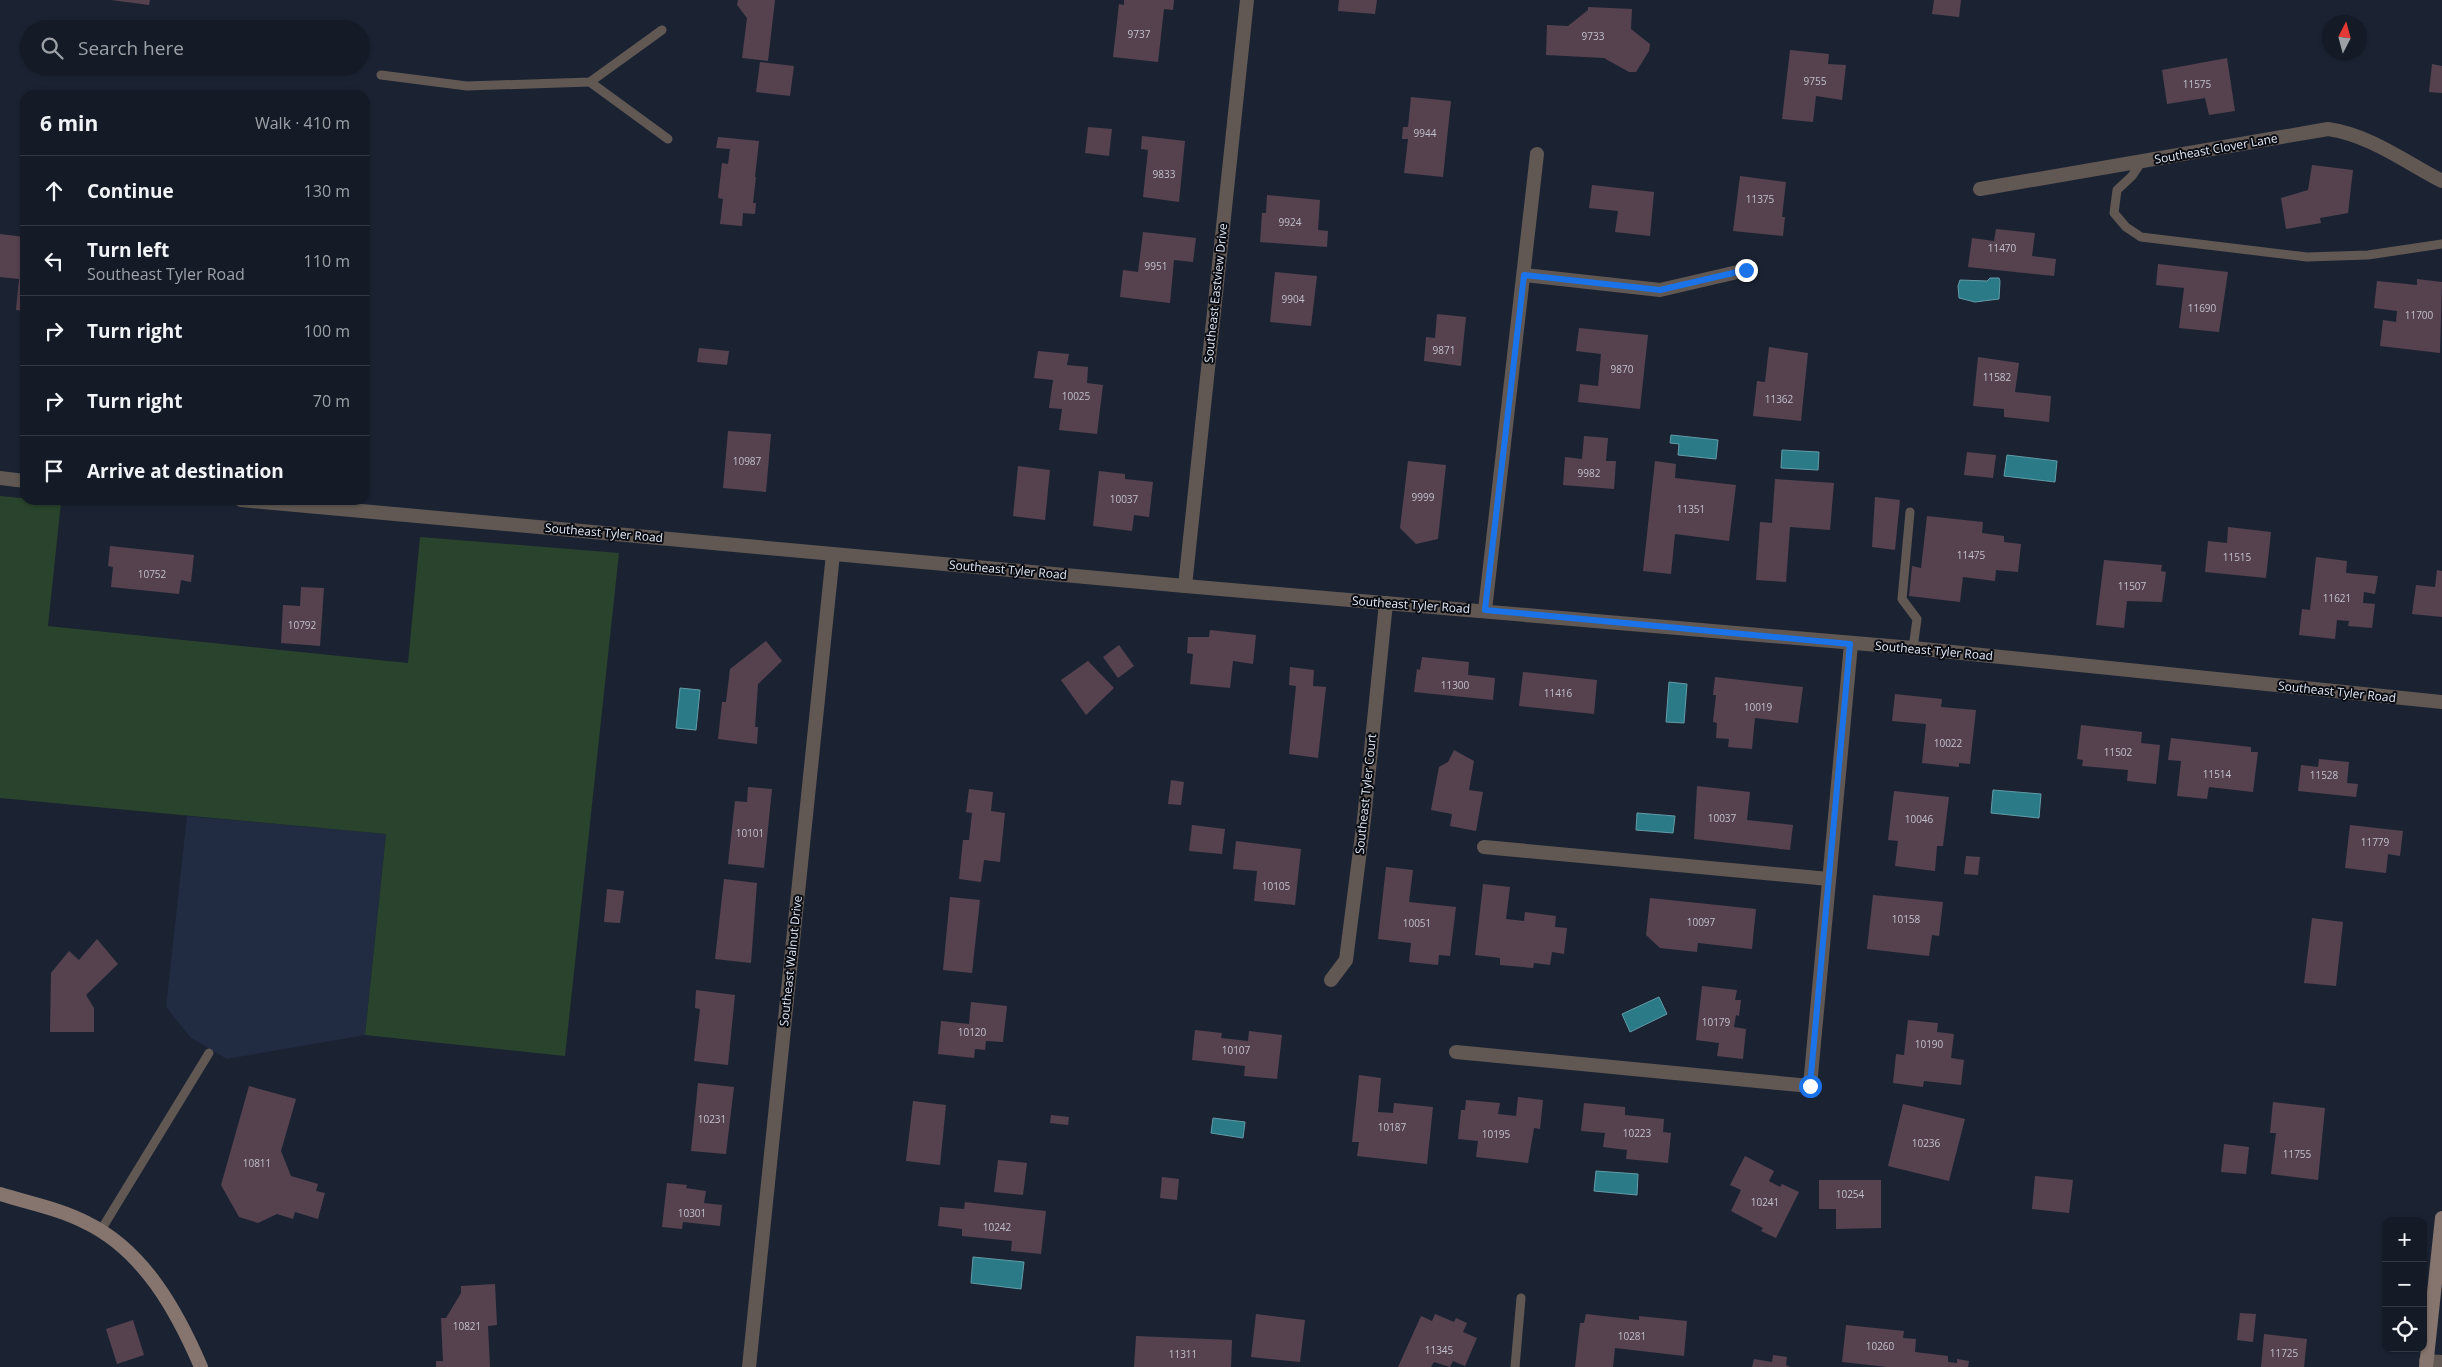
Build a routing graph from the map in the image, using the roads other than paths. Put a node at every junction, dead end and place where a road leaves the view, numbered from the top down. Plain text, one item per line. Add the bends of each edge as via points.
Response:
1 (1247, 0) edge
2 (662, 30) dead end
3 (381, 75) dead end
4 (590, 82) junction
5 (668, 139) dead end
6 (1537, 154) dead end
7 (2142, 161) junction
8 (2442, 181) edge
9 (1980, 189) dead end
10 (2442, 244) edge
11 (1746, 270) dead end
12 (1524, 275) junction
13 (0, 478) edge
14 (20, 480) edge
15 (296, 505) edge
16 (1910, 512) dead end
17 (833, 554) junction
18 (1184, 586) junction
19 (1386, 603) junction
20 (1485, 610) junction
21 (1850, 644) junction
22 (1912, 648) junction
23 (2442, 702) edge
24 (1484, 847) dead end
25 (1829, 879) junction
26 (1331, 980) dead end
27 (1456, 1052) dead end
28 (209, 1054) dead end
29 (0, 1194) edge
30 (2442, 1218) edge
31 (101, 1230) junction
32 (1521, 1298) dead end
33 (2442, 1362) edge
34 (2426, 1364) edge
35 (202, 1367) edge
36 (748, 1367) edge
37 (1515, 1367) edge

1 - 18 street, Southeast Eastview Drive
2 - 4 lane
3 - 4 lane via 467,86
4 - 5 lane
6 - 12 street
7 - 8 street, Southeast Clover Lane via 2328,129 2350,132 2368,140
7 - 9 street, Southeast Clover Lane
7 - 10 lane via 2117,190 2114,213 2141,237 2307,257 2368,254
11 - 12 street via 1660,290
12 - 20 street
13 - 14 street
15 - 17 street, Southeast Tyler Road
16 - 22 lane via 1902,600 1917,619
17 - 18 street, Southeast Tyler Road
17 - 36 street, Southeast Walnut Drive
18 - 19 street, Southeast Tyler Road
19 - 20 street, Southeast Tyler Road
19 - 26 street, Southeast Tyler Court via 1346,960
20 - 21 street, Southeast Tyler Road
21 - 22 street, Southeast Tyler Road
21 - 25 street
22 - 23 street, Southeast Tyler Road
24 - 25 street
25 - 27 street via 1810,1086
28 - 31 lane
29 - 31 main road via 74,1217
30 - 34 main road
31 - 35 main road via 128,1252 161,1290
32 - 37 lane
33 - 34 street

